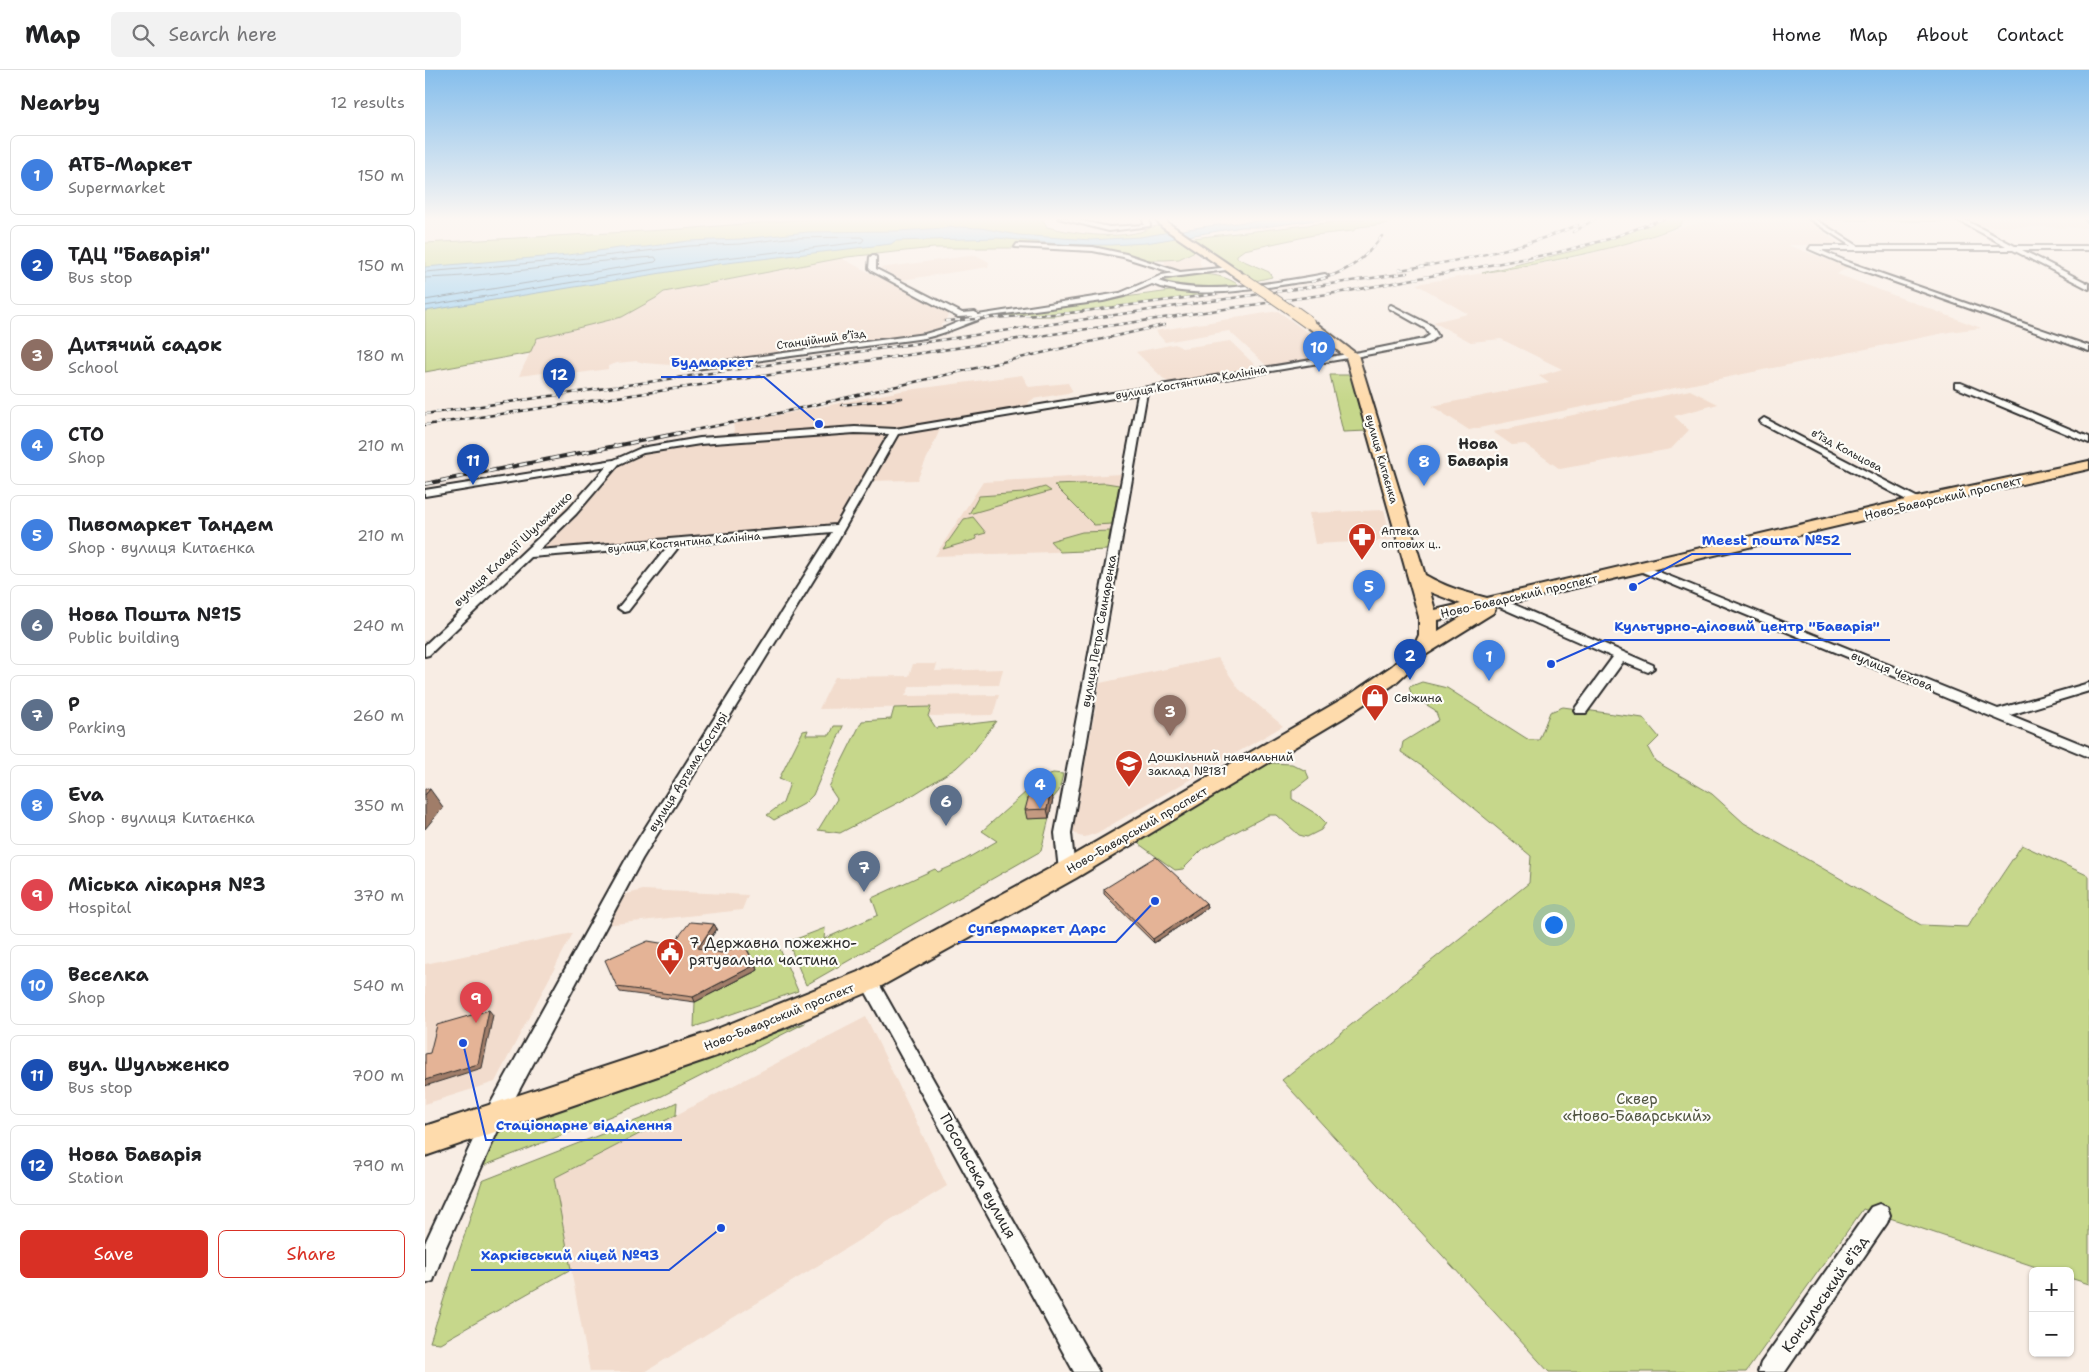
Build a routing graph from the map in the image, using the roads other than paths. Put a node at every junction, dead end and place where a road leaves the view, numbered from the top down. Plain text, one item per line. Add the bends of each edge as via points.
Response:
1 (891, 279) edge
2 (1157, 279) edge
3 (1245, 279) edge
4 (1305, 279) edge
5 (1891, 279) edge
6 (2075, 279) edge
7 (1151, 281) junction
8 (2089, 286) edge
9 (1180, 288) junction
10 (1122, 295) junction
11 (1391, 306) dead end
12 (990, 314) junction
13 (961, 315) junction
14 (955, 325) junction
15 (2089, 349) edge
16 (1353, 355) junction
17 (688, 368) dead end
18 (1958, 385) dead end
19 (1143, 390) junction
20 (1764, 420) dead end
21 (895, 432) junction
22 (2089, 440) edge
23 (616, 462) junction
24 (2089, 466) edge
25 (425, 493) edge
26 (1918, 502) junction
27 (839, 528) junction
28 (676, 542) junction
29 (528, 554) junction
30 (1639, 567) junction
31 (1417, 578) junction
32 (1499, 602) junction
33 (624, 608) dead end
34 (1428, 617) junction
35 (1421, 650) junction
36 (425, 652) edge
37 (1621, 656) junction
38 (1648, 668) dead end
39 (2089, 688) edge
40 (1581, 710) dead end
41 (1997, 714) junction
42 (2089, 752) edge
43 (1067, 871) junction
44 (868, 980) junction
45 (493, 1119) junction
46 (425, 1141) edge
47 (1879, 1216) dead end
48 (425, 1273) edge
49 (1087, 1372) edge
50 (1770, 1372) edge

1 - 13 street
2 - 7 street
3 - 16 main road, bridge
4 - 9 street via 1238,288
5 - 15 street
6 - 8 street
7 - 9 street
7 - 10 street
9 - 10 street
10 - 12 street
11 - 16 street, вулиця Костянтина Калініна via 1429,328 1433,336 1426,341
12 - 13 street
12 - 14 street, Станційний в’їзд
13 - 14 street
14 - 17 street, Станційний в’їзд via 945,332 925,336
16 - 19 street, вулиця Костянтина Калініна
16 - 31 main road, вулиця Китаєнка
18 - 22 street
19 - 21 street, вулиця Костянтина Калініна
19 - 43 street, вулиця Петра Свинаренка via 1063,833
20 - 26 street, в’їзд Кольцова
21 - 23 street, вулиця Костянтина Калініна via 855,430 701,441 641,451
21 - 27 street, вулиця Артема Костирі
23 - 25 street
23 - 29 street, вулиця Клавдії Шульженко via 572,512
24 - 26 main road, Ново-Баварський проспект
26 - 30 main road, Ново-Баварський проспект
27 - 28 street, вулиця Костянтина Калініна
27 - 45 street, вулиця Артема Костирі via 636,856
28 - 29 street, вулиця Костянтина Калініна
28 - 33 street
29 - 36 street, вулиця Клавдії Шульженко
30 - 32 main road, Ново-Баварський проспект
30 - 41 street, вулиця Чехова
31 - 32 main road via 1469,600
31 - 34 main road, вулиця Китаєнка
32 - 34 main road, Ново-Баварський проспект
32 - 35 main road
32 - 37 street
34 - 35 main road, Ново-Баварський проспект via 1428,638
35 - 43 main road, Ново-Баварський проспект via 1361,698
37 - 38 street
37 - 40 street
39 - 41 street
41 - 42 street, вулиця Чехова
43 - 44 main road, Ново-Баварський проспект
44 - 45 main road, Ново-Баварський проспект via 712,1045
44 - 49 street, Посольська вулиця
45 - 46 main road, Ново-Баварський проспект
45 - 48 street, вулиця Артема Костирі
47 - 50 street, Консульський в'їзд

